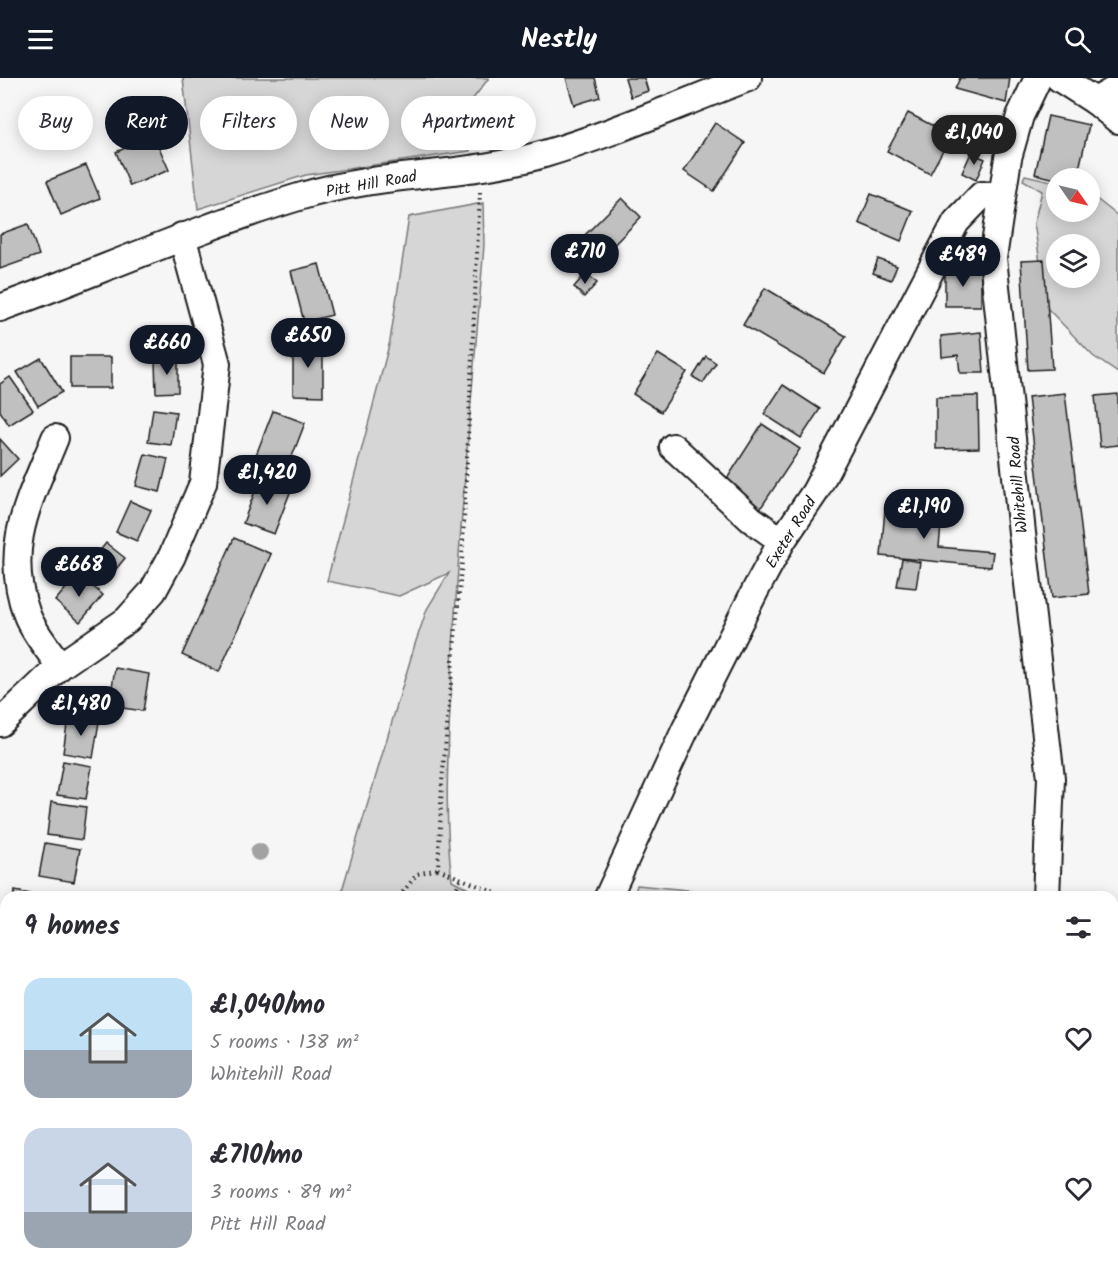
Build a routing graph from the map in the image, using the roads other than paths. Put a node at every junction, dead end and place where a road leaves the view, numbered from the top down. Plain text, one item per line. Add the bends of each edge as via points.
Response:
1 (748, 78) edge
2 (1038, 78) edge
3 (1059, 78) edge
4 (1118, 88) edge
5 (1095, 101) junction
6 (1118, 120) edge
7 (1001, 197) junction
8 (182, 236) junction
9 (0, 308) edge
10 (55, 438) dead end
11 (673, 447) dead end
12 (782, 541) junction
13 (60, 666) junction
14 (0, 723) edge
15 (611, 891) edge
16 (1046, 891) edge

1 - 8 street, Pitt Hill Road via 543,154 305,195
2 - 7 street, Whitehill Road via 1020,116
3 - 5 street
4 - 5 street
5 - 6 street
7 - 12 street, Exeter Road via 982,195 956,222 815,492
7 - 16 street, Whitehill Road via 993,258 1051,778
8 - 9 street, Pitt Hill Road
8 - 13 street via 217,364 203,483 153,591 127,620
10 - 13 street via 19,530 17,580 28,617
11 - 12 street via 751,519
12 - 15 street, Exeter Road via 686,728
13 - 14 street

